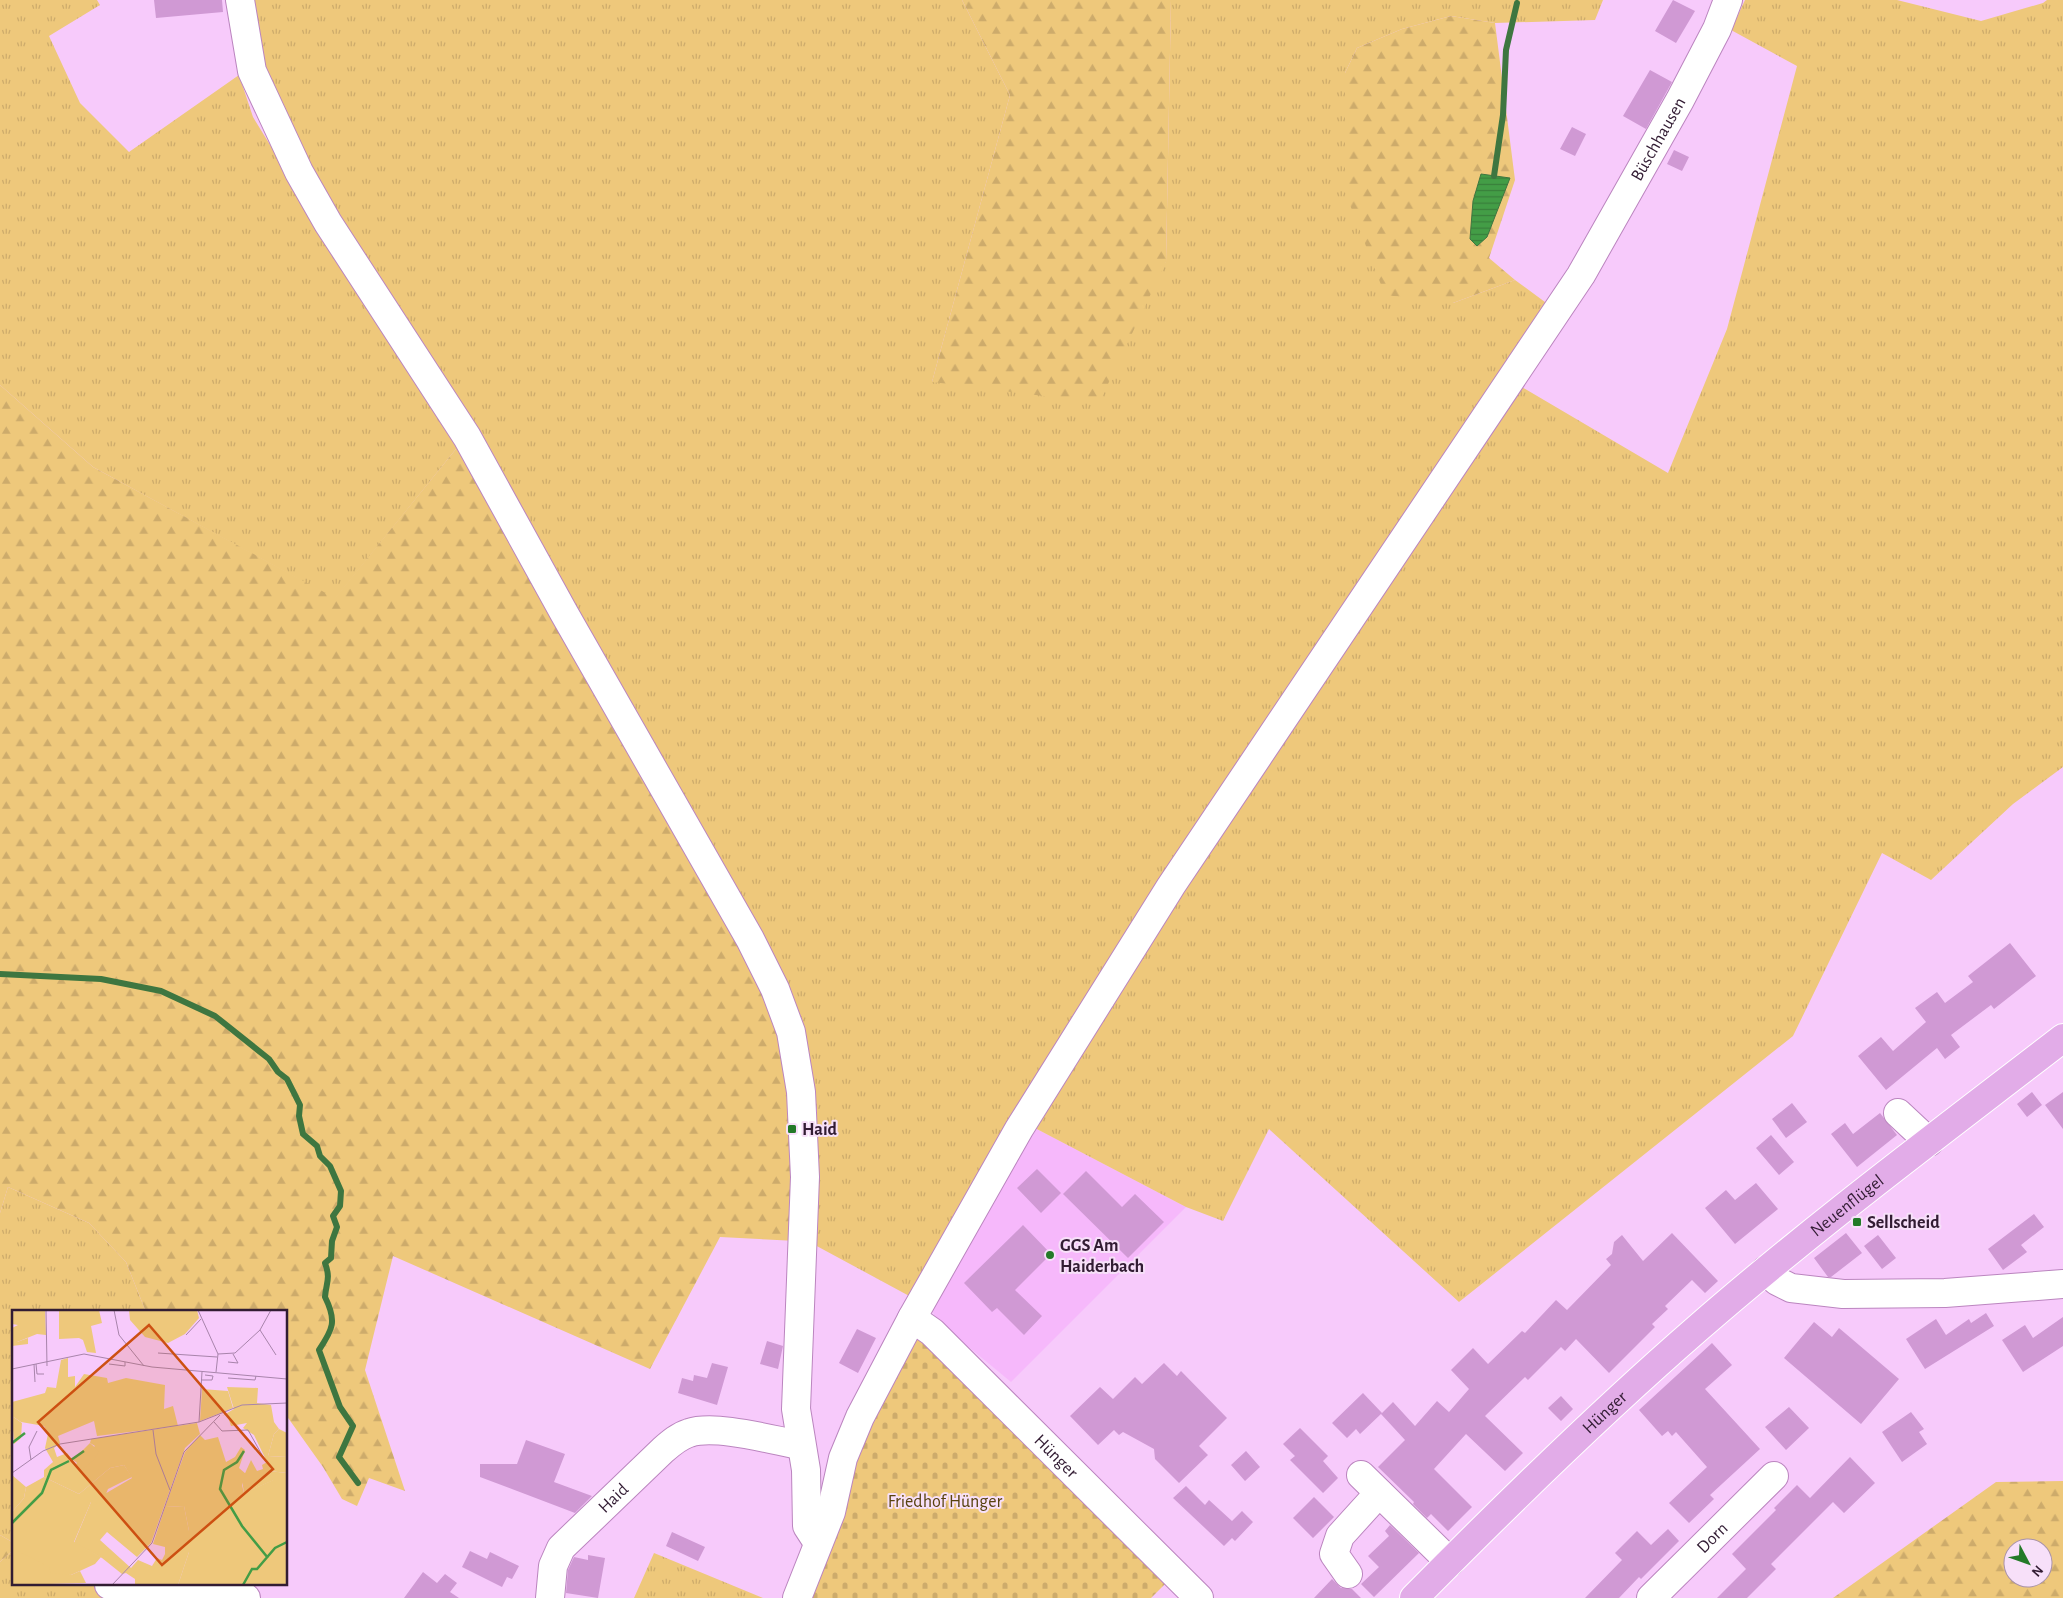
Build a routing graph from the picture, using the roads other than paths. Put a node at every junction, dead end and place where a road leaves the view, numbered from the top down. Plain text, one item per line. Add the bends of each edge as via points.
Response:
1 (240, 0) edge
2 (1728, 0) edge
3 (2063, 1038) edge
4 (1898, 1113) dead end
5 (1929, 1142) junction
6 (1765, 1271) junction
7 (2063, 1284) edge
8 (912, 1318) junction
9 (800, 1445) junction
10 (1774, 1476) dead end
11 (818, 1544) junction
12 (1450, 1562) junction
13 (1348, 1574) dead end
14 (120, 1586) edge
15 (246, 1598) edge
16 (550, 1598) edge
17 (797, 1598) edge
18 (1199, 1598) edge
19 (1414, 1598) edge
20 (1651, 1598) edge

1 - 9 street via 252,71 299,172 328,223 467,437 750,939 775,989 791,1032 801,1092 805,1177 796,1409
2 - 8 street, Büschhausen via 1717,29 1680,100 1581,275 1171,886 1019,1129
3 - 5 main road, Neuenflügel
4 - 5 street
5 - 6 main road, Neuenflügel
6 - 7 street via 1791,1288 1843,1294 1945,1293
6 - 12 main road, Hünger via 1628,1391
8 - 11 street, Büschhausen via 860,1416 843,1458 831,1512
8 - 18 street, Hünger via 932,1332
9 - 11 street via 806,1470 807,1526
9 - 16 street, Haid via 708,1430 678,1438 561,1548 553,1566
10 - 20 street, Dorn
11 - 17 street, Büschhausen
12 - 13 street via 1370,1484 1340,1536 1334,1554
12 - 19 main road, Hünger
14 - 15 street

